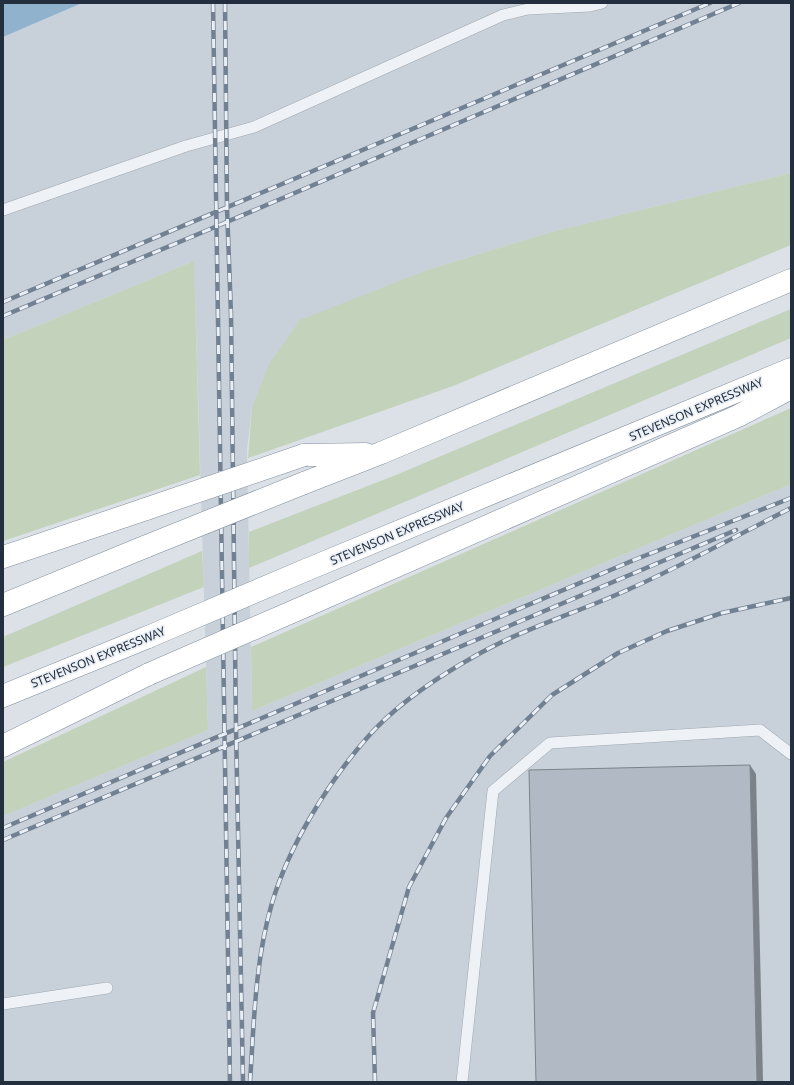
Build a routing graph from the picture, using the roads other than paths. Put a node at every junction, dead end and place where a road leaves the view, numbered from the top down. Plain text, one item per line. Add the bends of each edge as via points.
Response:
1 (602, 3) edge
2 (3, 210) edge
3 (791, 280) edge
4 (791, 369) edge
5 (791, 388) edge
6 (381, 454) junction
7 (3, 557) edge
8 (3, 605) edge
9 (3, 696) edge
10 (3, 746) edge
11 (791, 754) edge
12 (107, 988) dead end
13 (3, 1004) edge
14 (462, 1082) edge

1 - 2 lane via 590,6 528,9 503,15 254,127 178,149
3 - 6 highway
4 - 9 highway, STEVENSON EXPRESSWAY, bridge
5 - 10 highway, bridge via 738,416 149,674
6 - 7 highway, bridge via 304,455
6 - 8 highway, bridge
11 - 14 lane via 760,730 550,743 493,791
12 - 13 lane

